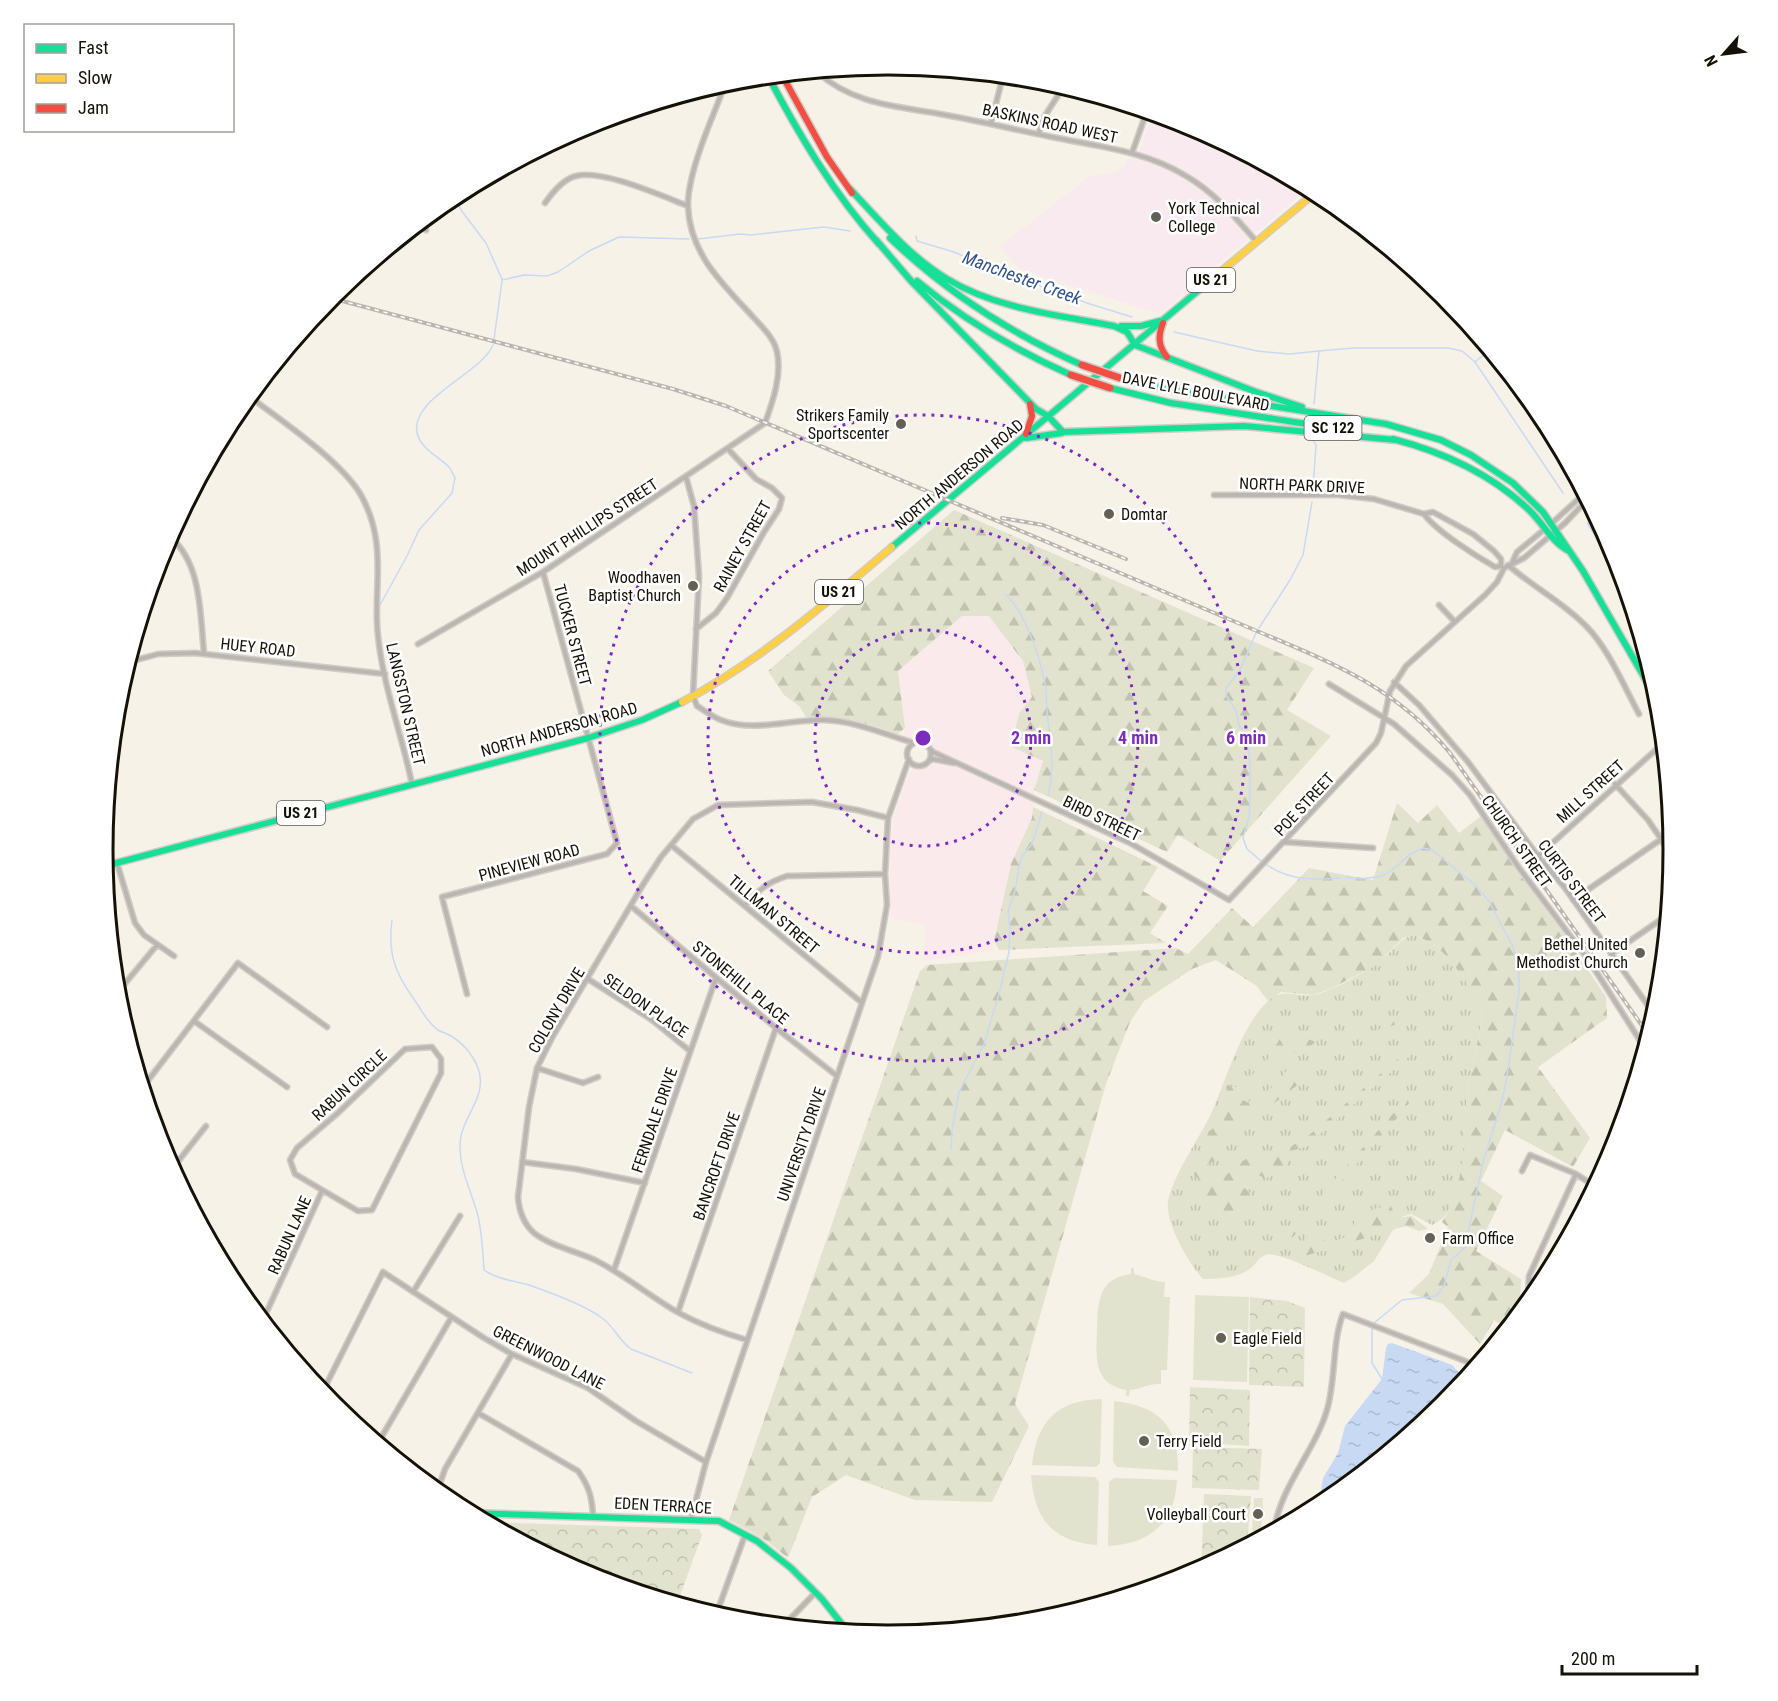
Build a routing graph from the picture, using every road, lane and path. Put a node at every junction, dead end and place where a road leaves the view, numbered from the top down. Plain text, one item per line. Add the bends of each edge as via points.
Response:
1 (826, 78) edge
2 (786, 82) edge
3 (773, 84) edge
4 (1002, 84) edge
5 (722, 94) edge
6 (1059, 94) edge
7 (1144, 118) edge
8 (992, 123) junction
9 (1039, 134) junction
10 (1132, 153) junction
11 (850, 189) junction
12 (1308, 199) edge
13 (545, 203) dead end
14 (688, 206) junction
15 (876, 240) junction
16 (1257, 242) junction
17 (1166, 319) junction
18 (1114, 326) junction
19 (1135, 345) junction
20 (1172, 360) junction
21 (257, 402) edge
22 (1030, 402) junction
23 (1327, 415) junction
24 (1049, 416) junction
25 (1067, 433) junction
26 (1023, 439) junction
27 (1396, 440) junction
28 (728, 449) junction
29 (686, 477) junction
30 (1214, 495) dead end
31 (1580, 498) edge
32 (1583, 503) edge
33 (1424, 513) junction
34 (1551, 529) junction
35 (177, 545) edge
36 (1506, 566) junction
37 (543, 572) junction
38 (1439, 605) dead end
39 (1455, 622) junction
40 (695, 630) junction
41 (418, 644) dead end
42 (204, 654) junction
43 (138, 659) edge
44 (385, 674) junction
45 (1645, 679) edge
46 (1395, 682) junction
47 (1329, 684) dead end
48 (693, 696) junction
49 (1639, 714) dead end
50 (1384, 717) junction
51 (588, 738) junction
52 (903, 740) junction
53 (914, 743) junction
54 (1658, 747) edge
55 (909, 748) junction
56 (929, 748) junction
57 (909, 759) junction
58 (926, 763) junction
59 (961, 764) junction
60 (916, 765) junction
61 (905, 772) junction
62 (412, 784) junction
63 (1615, 784) junction
64 (888, 818) junction
65 (1664, 837) edge
66 (1661, 839) junction
67 (1284, 842) junction
68 (617, 843) joint
69 (1664, 843) edge
70 (671, 845) junction
71 (1373, 848) dead end
72 (1538, 856) junction
73 (117, 862) junction
74 (114, 863) edge
75 (885, 874) junction
76 (1229, 900) joint
77 (1573, 900) junction
78 (631, 906) junction
79 (745, 906) junction
80 (1661, 919) edge
81 (157, 945) junction
82 (1611, 954) junction
83 (174, 956) dead end
84 (716, 978) junction
85 (588, 979) junction
86 (125, 983) edge
87 (467, 994) dead end
88 (861, 1002) junction
89 (1649, 1007) edge
90 (194, 1021) junction
91 (327, 1027) dead end
92 (776, 1028) junction
93 (1640, 1041) edge
94 (690, 1052) junction
95 (537, 1068) junction
96 (837, 1076) junction
97 (598, 1077) dead end
98 (149, 1080) edge
99 (287, 1087) dead end
100 (206, 1126) dead end
101 (179, 1160) edge
102 (522, 1162) junction
103 (1522, 1171) dead end
104 (1576, 1174) junction
105 (1589, 1183) edge
106 (645, 1184) junction
107 (322, 1191) junction
108 (460, 1216) dead end
109 (614, 1270) junction
110 (1529, 1289) edge
111 (413, 1292) junction
112 (266, 1312) edge
113 (678, 1312) junction
114 (451, 1318) junction
115 (747, 1340) junction
116 (512, 1354) junction
117 (1471, 1363) edge
118 (327, 1384) edge
119 (478, 1413) junction
120 (382, 1437) edge
121 (706, 1462) junction
122 (440, 1482) edge
123 (487, 1513) edge
124 (593, 1516) junction
125 (691, 1519) junction
126 (1276, 1522) edge
127 (745, 1535) junction
128 (816, 1592) junction
129 (719, 1607) edge
130 (790, 1619) edge
131 (842, 1624) edge

1 - 8 street, BASKINS ROAD WEST via 860,99
2 - 11 main road, DAVE LYLE BOULEVARD / SC 122 via 827,157
3 - 15 main road, DAVE LYLE BOULEVARD / SC 122 via 819,168
4 - 8 street
5 - 14 street via 690,186
6 - 9 street via 1041,122
7 - 10 street
8 - 9 street, BASKINS ROAD WEST
9 - 10 street, BASKINS ROAD WEST
10 - 16 street, BASKINS ROAD WEST via 1171,167 1201,185
11 - 18 main road via 911,252 961,286 1003,303
11 - 23 main road, DAVE LYLE BOULEVARD / SC 122, bridge via 906,254 960,299 1017,335 1120,378
12 - 16 main road, US 21
13 - 14 street via 575,176 596,176
14 - 28 street, MOUNT PHILLIPS STREET via 694,241 708,268 768,333 777,350 776,384 765,423
15 - 22 main road
15 - 27 main road, DAVE LYLE BOULEVARD / SC 122, bridge via 920,284 977,326 1071,375 1171,403
16 - 17 main road, US 21
17 - 18 main road via 1135,327
17 - 19 main road, US 21
17 - 20 main road via 1159,332 1159,344
18 - 19 main road via 1127,332
19 - 20 main road
19 - 24 main road, NORTH ANDERSON ROAD / US 21
20 - 23 main road
21 - 44 street, LANGSTON STREET via 333,463 362,496 376,540 376,616
22 - 24 main road
22 - 26 main road via 1031,422
23 - 34 main road, DAVE LYLE BOULEVARD / SC 122 via 1405,428 1458,448 1513,483 1536,504
24 - 25 main road via 1056,429
24 - 26 main road, NORTH ANDERSON ROAD / US 21
25 - 26 main road
25 - 27 main road via 1253,426
26 - 48 main road, NORTH ANDERSON ROAD / US 21 via 794,630
27 - 34 main road, DAVE LYLE BOULEVARD / SC 122 via 1440,452 1481,473
28 - 29 street, MOUNT PHILLIPS STREET
28 - 40 street, RAINEY STREET via 782,498 727,598
29 - 37 street, MOUNT PHILLIPS STREET
29 - 40 street via 697,540
30 - 33 street, NORTH PARK DRIVE via 1353,496
31 - 34 street
32 - 34 street
33 - 36 street, NORTH PARK DRIVE via 1433,512 1473,534
33 - 36 street, NORTH PARK DRIVE via 1429,522 1495,567
34 - 36 street, POE STREET via 1517,552
34 - 36 street via 1524,558
34 - 45 main road, DAVE LYLE BOULEVARD / SC 122 via 1571,552
35 - 42 street via 191,566
36 - 39 street, POE STREET via 1497,582
36 - 49 street via 1588,628
37 - 41 street, MOUNT PHILLIPS STREET
37 - 51 street, TUCKER STREET
38 - 39 street
39 - 46 street, POE STREET via 1413,659
40 - 48 street
42 - 43 street, HUEY ROAD via 174,652
42 - 44 street, HUEY ROAD
44 - 62 street, LANGSTON STREET
46 - 50 street, POE STREET
46 - 72 street, CURTIS STREET via 1468,762
47 - 50 street, CHURCH STREET
48 - 51 main road, NORTH ANDERSON ROAD / US 21 via 660,713
48 - 52 street, BIRD STREET via 697,706 722,720 748,724 824,720 859,725
50 - 67 street, POE STREET via 1379,738 1370,751
50 - 93 street, CHURCH STREET via 1470,795 1590,963
51 - 62 main road, NORTH ANDERSON ROAD / US 21
51 - 68 street, TUCKER STREET
52 - 53 street, BIRD STREET
52 - 55 street
53 - 55 street
53 - 56 street, BIRD STREET via 921,742
54 - 63 street, MILL STREET
55 - 57 street
56 - 58 street
56 - 59 street, BIRD STREET
57 - 60 street
57 - 61 street, UNIVERSITY DRIVE
58 - 59 street, BIRD STREET via 933,759
58 - 60 street, BIRD STREET
59 - 76 street, BIRD STREET via 1130,843
60 - 61 street
61 - 64 street, UNIVERSITY DRIVE
62 - 73 main road, NORTH ANDERSON ROAD / US 21
63 - 66 street
63 - 72 street, MILL STREET
64 - 70 street, COLONY DRIVE via 812,802 718,805 693,819
64 - 75 street, UNIVERSITY DRIVE
65 - 66 street
66 - 69 street
66 - 77 street
67 - 71 street
67 - 76 street, POE STREET
68 - 87 street, PINEVIEW ROAD via 608,854 442,897
70 - 78 street, COLONY DRIVE
70 - 79 street, TILLMAN STREET
72 - 77 street, CURTIS STREET
73 - 74 main road, NORTH ANDERSON ROAD / US 21
73 - 81 street via 135,923
75 - 79 street via 787,876 760,888
75 - 88 street, UNIVERSITY DRIVE via 887,905 882,939
77 - 82 street, CURTIS STREET
78 - 84 street, STONEHILL PLACE
78 - 85 street, COLONY DRIVE
79 - 88 street, TILLMAN STREET
80 - 82 street
81 - 83 street
81 - 86 street
82 - 89 street, CURTIS STREET
84 - 92 street, STONEHILL PLACE
84 - 94 street, FERNDALE DRIVE
85 - 94 street, SELDON PLACE via 639,1011
85 - 95 street, COLONY DRIVE
88 - 96 street, UNIVERSITY DRIVE
90 - 91 street via 238,963
90 - 98 street
90 - 99 street
92 - 96 street, STONEHILL PLACE
92 - 113 street, BANCROFT DRIVE
94 - 106 street, FERNDALE DRIVE
95 - 97 street via 583,1083
95 - 102 street, COLONY DRIVE
96 - 115 street, UNIVERSITY DRIVE
100 - 101 street
102 - 106 street
102 - 109 street, COLONY DRIVE via 518,1197 519,1211 526,1224 536,1234
103 - 104 street via 1530,1155
104 - 105 street
104 - 110 street via 1529,1276
106 - 109 street, FERNDALE DRIVE
107 - 107 street, RABUN CIRCLE via 295,1174 290,1160 297,1148 405,1049 432,1047 441,1059 441,1073 372,1210 358,1212
107 - 112 street, RABUN LANE
108 - 111 street
109 - 113 street, COLONY DRIVE
111 - 114 street, GREENWOOD LANE
111 - 118 street, GREENWOOD LANE via 383,1272
113 - 115 street, COLONY DRIVE
114 - 116 street, GREENWOOD LANE
114 - 120 street
115 - 121 street, UNIVERSITY DRIVE
116 - 119 street
116 - 121 street, GREENWOOD LANE via 588,1388
117 - 126 street via 1342,1314 1327,1412
119 - 122 street
119 - 124 street via 578,1471 588,1486
121 - 125 street, UNIVERSITY DRIVE
123 - 124 main road, EDEN TERRACE
124 - 125 main road, EDEN TERRACE
125 - 127 main road, EDEN TERRACE via 719,1521
127 - 128 main road, EDEN TERRACE via 789,1566
127 - 129 street
128 - 130 street
128 - 131 main road, EDEN TERRACE

